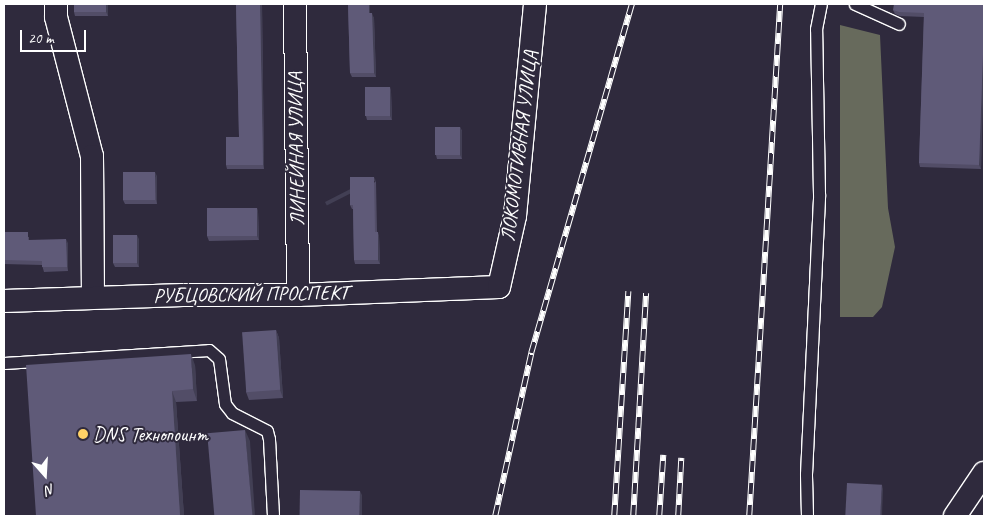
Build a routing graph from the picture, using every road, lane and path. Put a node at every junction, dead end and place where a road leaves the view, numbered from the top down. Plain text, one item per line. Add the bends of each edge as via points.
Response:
1 (56, 4) edge
2 (295, 4) edge
3 (535, 4) edge
4 (821, 4) edge
5 (855, 4) edge
6 (899, 24) dead end
7 (499, 287) joint
8 (298, 295) junction
9 (93, 297) junction
10 (4, 300) edge
11 (4, 364) edge
12 (984, 473) edge
13 (273, 516) edge
14 (807, 516) edge
15 (955, 516) edge

1 - 9 street via 56,17 92,156
2 - 8 street, ЛИНЕЙНАЯ УЛИЦА
3 - 7 street, ЛОКОМОТИВНАЯ УЛИЦА via 515,216
4 - 14 lane via 816,29 819,194 806,474
5 - 6 lane
7 - 8 street, РУБЦОВСКИЙ ПРОСПЕКТ
8 - 9 street, РУБЦОВСКИЙ ПРОСПЕКТ
9 - 10 street, РУБЦОВСКИЙ ПРОСПЕКТ
11 - 13 lane via 209,350 219,359 225,404 232,413 267,431
12 - 15 street

